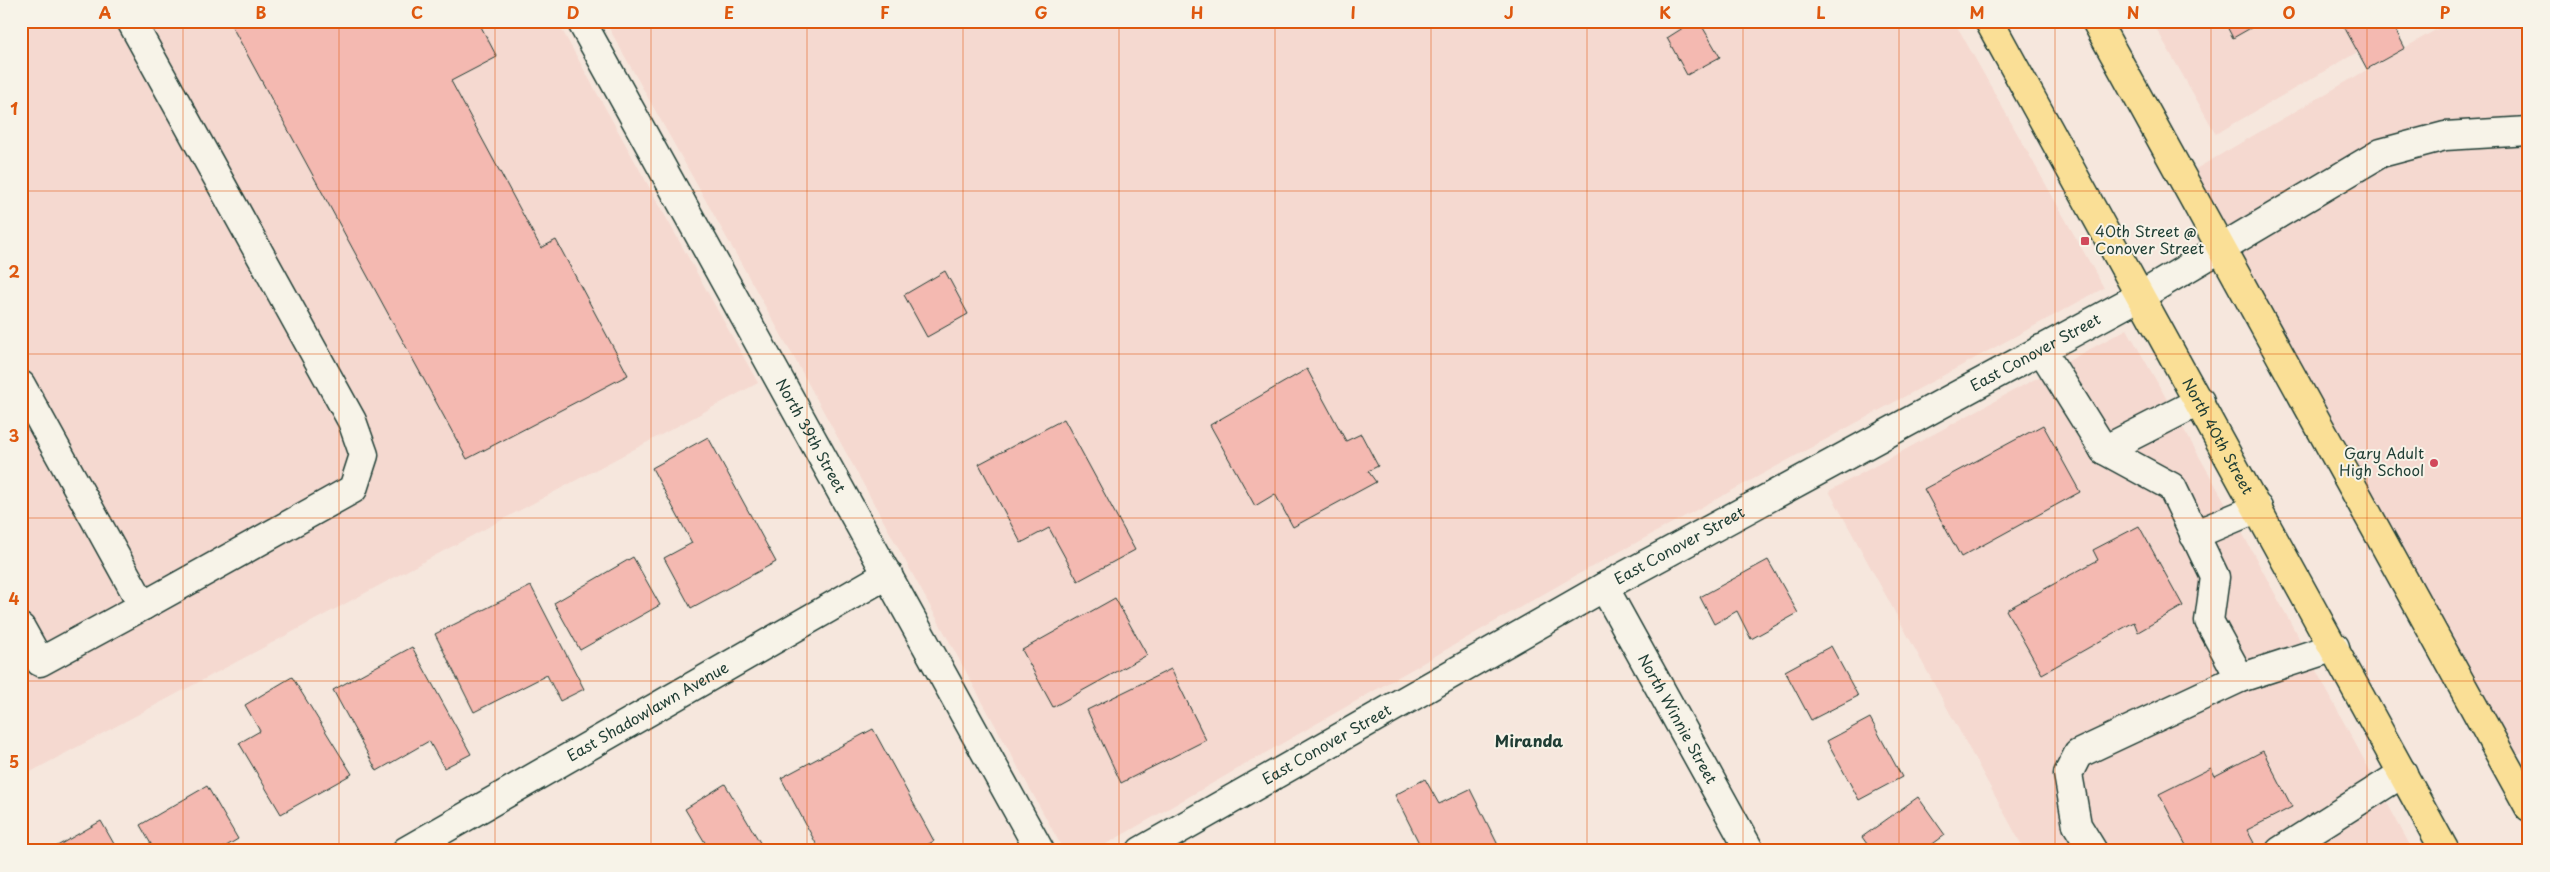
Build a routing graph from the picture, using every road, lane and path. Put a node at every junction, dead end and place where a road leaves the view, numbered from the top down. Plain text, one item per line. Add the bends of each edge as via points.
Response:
1 (131, 21) edge
2 (581, 21) edge
3 (1989, 21) edge
4 (2096, 21) edge
5 (2529, 131) edge
6 (2222, 249) junction
7 (2142, 295) junction
8 (2041, 349) junction
9 (21, 385) edge
10 (2200, 401) junction
11 (2104, 450) junction
12 (2258, 508) junction
13 (2194, 534) junction
14 (888, 574) junction
15 (1604, 587) junction
16 (142, 606) junction
17 (21, 628) edge
18 (2334, 648) junction
19 (2240, 678) junction
20 (2403, 773) junction
21 (2529, 807) edge
22 (406, 851) edge
23 (1040, 851) edge
24 (1141, 851) edge
25 (1750, 851) edge
26 (2094, 851) edge
27 (2280, 851) edge
28 (2445, 851) edge

1 - 16 street via 352,421 364,456 353,489
2 - 14 street, North 39th Street
3 - 7 main road, North 40th Street
4 - 6 main road
5 - 6 street, East Conover Street via 2445,136 2381,153
6 - 7 street, East Conover Street
6 - 21 main road
7 - 8 street, East Conover Street
7 - 10 main road, North 40th Street
8 - 11 street
8 - 15 street, East Conover Street
9 - 16 street
10 - 11 street
10 - 12 main road, North 40th Street
11 - 13 street via 2172,486
12 - 13 street
12 - 18 main road, North 40th Street
13 - 19 street via 2215,577 2209,621
14 - 22 street, East Shadowlawn Avenue
14 - 23 street, North 39th Street
15 - 24 street, East Conover Street
15 - 25 street, North Winnie Street
16 - 17 street via 40,662
18 - 19 street
18 - 20 main road, North 40th Street
19 - 26 street via 2078,754 2068,774 2077,825
20 - 27 street
20 - 28 main road, North 40th Street

